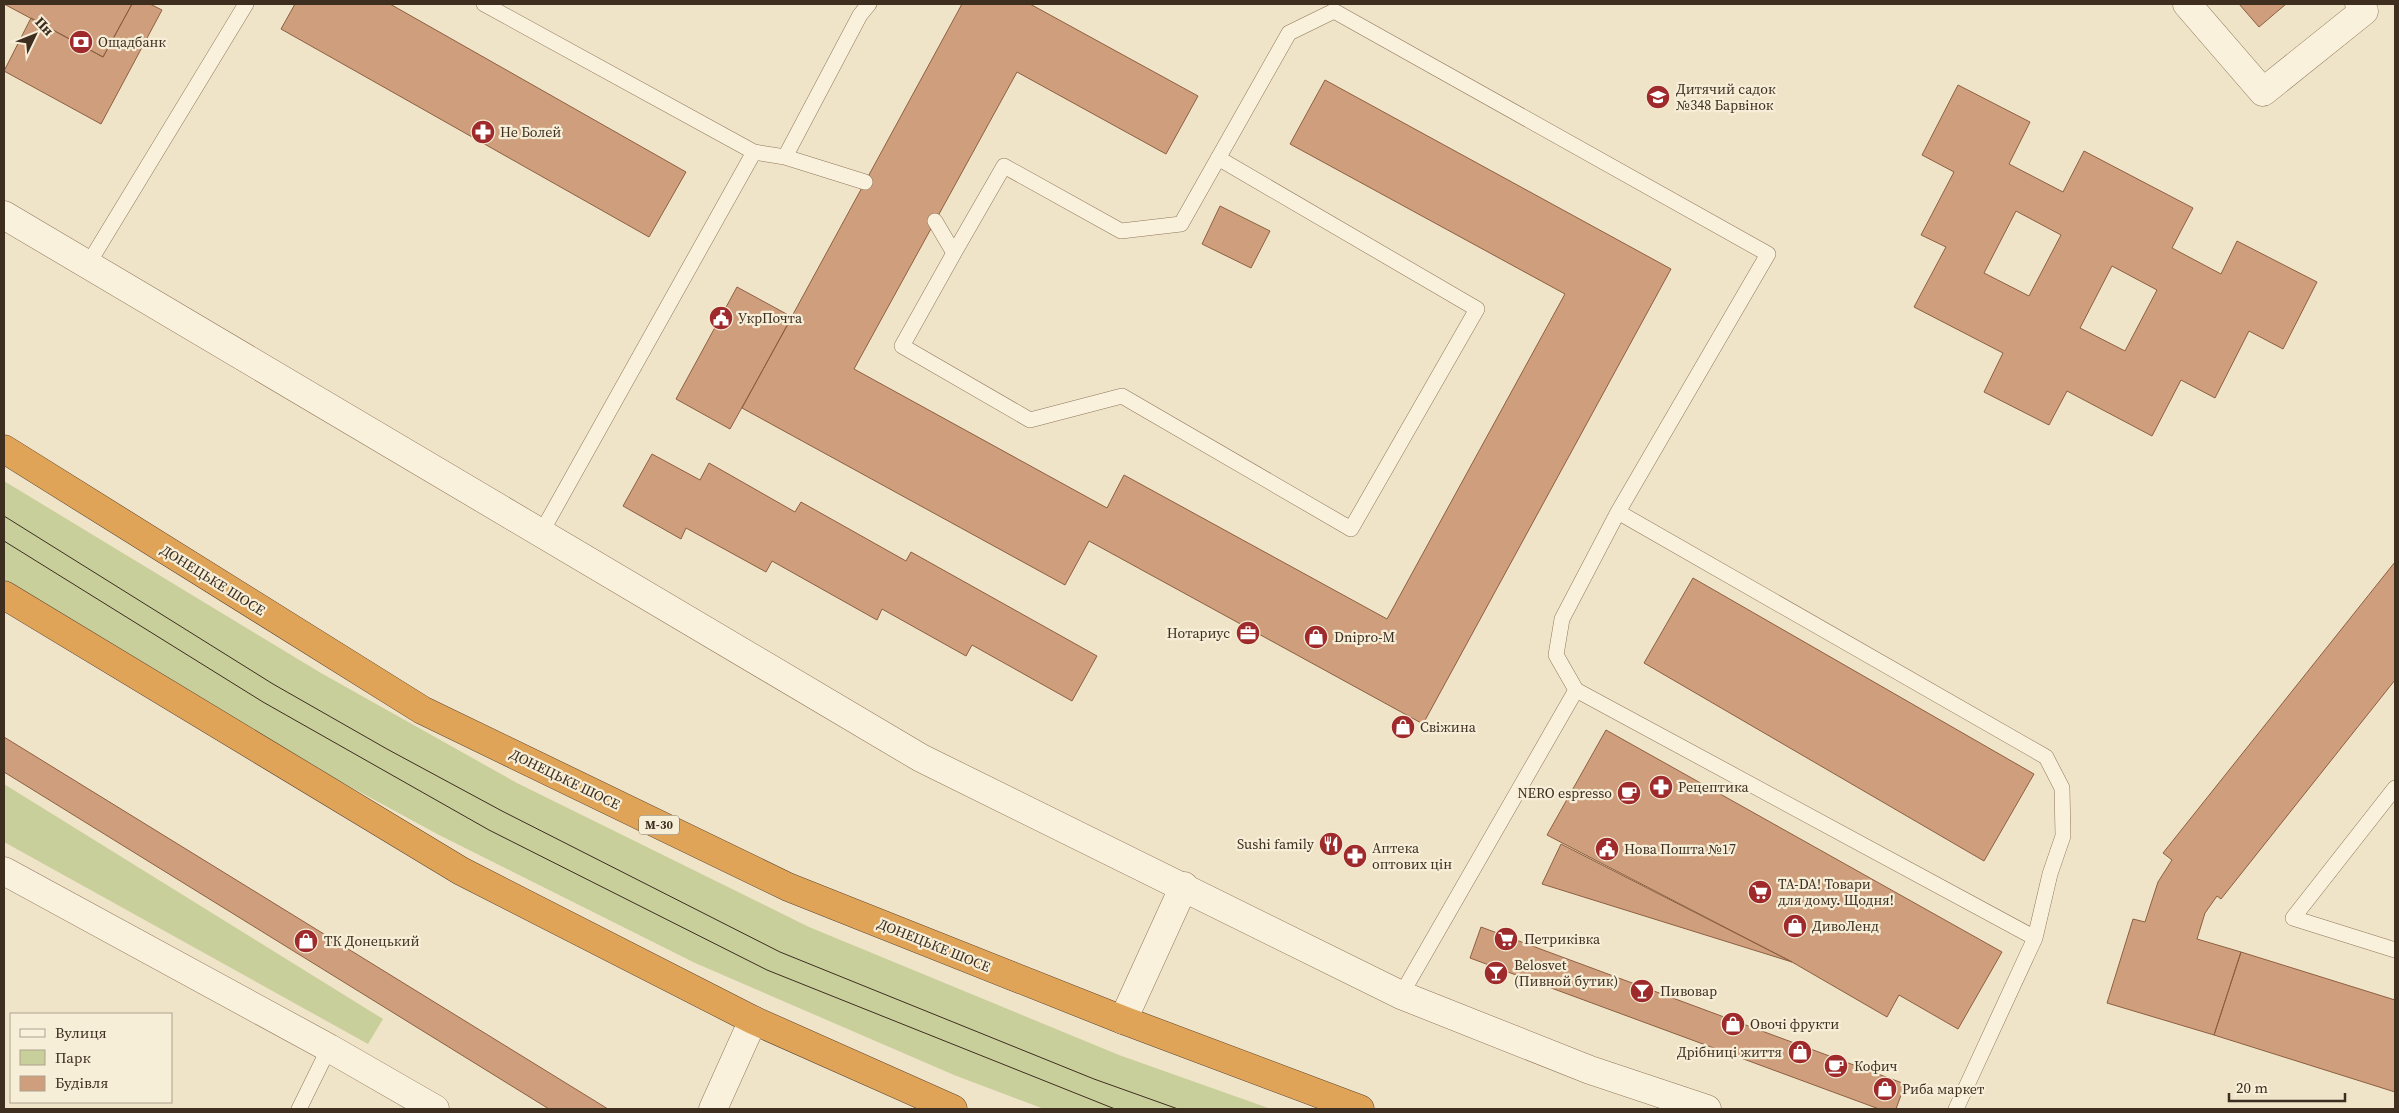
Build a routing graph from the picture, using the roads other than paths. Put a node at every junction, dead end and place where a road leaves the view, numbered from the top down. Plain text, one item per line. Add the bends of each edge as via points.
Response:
1 (246, 4) edge
2 (484, 4) edge
3 (869, 4) edge
4 (2187, 4) edge
5 (2359, 4) edge
6 (754, 152) junction
7 (785, 157) junction
8 (1218, 158) junction
9 (865, 182) dead end
10 (4, 215) edge
11 (935, 222) dead end
12 (954, 254) junction
13 (88, 266) junction
14 (4, 449) edge
15 (1618, 512) junction
16 (541, 533) junction
17 (4, 595) edge
18 (1576, 690) junction
19 (2395, 788) edge
20 (4, 871) edge
21 (1184, 886) junction
22 (2035, 938) junction
23 (2395, 950) edge
24 (1401, 994) junction
25 (753, 1020) junction
26 (1123, 1020) junction
27 (329, 1048) junction
28 (299, 1109) edge
29 (435, 1109) edge
30 (713, 1109) edge
31 (952, 1109) edge
32 (1360, 1109) edge
33 (1707, 1109) edge
34 (1956, 1109) edge

1 - 13 lane
2 - 6 lane
3 - 7 lane via 860,15
4 - 5 street via 2263,92 2364,11
6 - 7 lane
6 - 16 lane
7 - 9 lane
8 - 12 lane via 1181,224 1121,230 1004,166
8 - 12 lane via 1478,309 1351,529 1122,396 1030,420 902,346
8 - 15 lane via 1289,33 1334,11 1768,254
10 - 13 street
11 - 12 lane
13 - 16 street
14 - 26 highway, ДОНЕЦЬКЕ ШОСЕ / М-30 via 422,710 788,887
15 - 18 lane via 1562,620 1556,655
15 - 22 lane via 2046,758 2062,788 2063,836
16 - 21 street via 920,758
17 - 25 highway via 461,871
18 - 22 lane
18 - 24 lane
19 - 23 lane via 2293,918
20 - 27 street
21 - 24 street
21 - 26 street
22 - 34 lane
24 - 33 street via 1590,1070
25 - 30 street
25 - 31 highway
26 - 32 highway, ДОНЕЦЬКЕ ШОСЕ / М-30
27 - 28 lane
27 - 29 street

